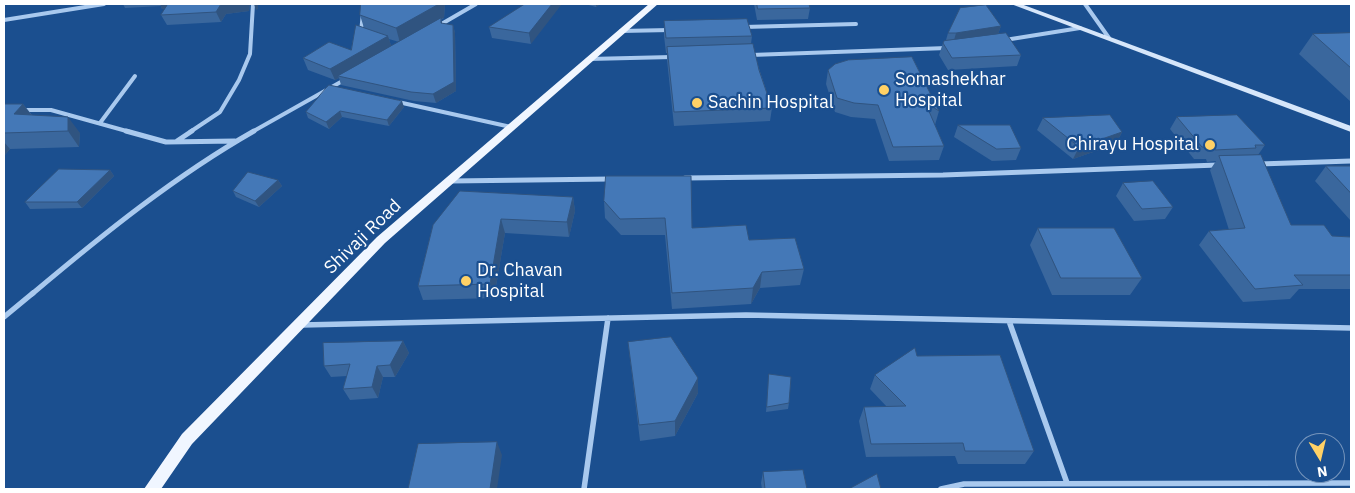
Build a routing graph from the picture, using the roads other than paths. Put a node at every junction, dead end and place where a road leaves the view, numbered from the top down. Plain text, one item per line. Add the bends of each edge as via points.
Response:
1 (104, 4) edge
2 (252, 4) edge
3 (364, 4) edge
4 (476, 4) edge
5 (654, 4) edge
6 (1015, 4) edge
7 (1085, 4) edge
8 (4, 20) edge
9 (856, 24) dead end
10 (434, 28) edge
11 (738, 28) edge
12 (1081, 28) junction
13 (679, 30) edge
14 (621, 31) junction
15 (369, 36) edge
16 (1109, 38) junction
17 (1002, 40) edge
18 (953, 48) edge
19 (749, 55) edge
20 (679, 57) edge
21 (589, 59) junction
22 (354, 75) edge
23 (135, 76) dead end
24 (331, 87) junction
25 (341, 90) edge
26 (388, 100) edge
27 (13, 110) edge
28 (100, 123) junction
29 (512, 127) junction
30 (1351, 129) edge
31 (236, 141) junction
32 (176, 142) junction
33 (1351, 161) edge
34 (1252, 164) edge
35 (1222, 165) edge
36 (677, 178) edge
37 (618, 179) edge
38 (451, 181) junction
39 (7, 311) edge
40 (4, 317) edge
41 (608, 318) junction
42 (1009, 321) junction
43 (299, 325) junction
44 (1351, 328) edge
45 (1067, 483) junction
46 (1351, 483) edge
47 (1237, 487) edge
48 (152, 489) edge
49 (584, 489) edge
50 (940, 489) edge

1 - 8 street
2 - 32 street via 250,54 240,80 220,112
3 - 15 street via 361,33
4 - 10 street
5 - 14 main road, Shivaji Road
6 - 12 street
7 - 16 street
9 - 11 street
12 - 16 street
12 - 17 street
13 - 14 street
14 - 21 main road, Shivaji Road
16 - 30 street
18 - 19 street
20 - 21 street
21 - 29 main road, Shivaji Road
22 - 24 street
23 - 28 street
24 - 25 street
24 - 31 street
26 - 29 street
27 - 28 street via 51,110
28 - 32 street
29 - 38 main road, Shivaji Road
31 - 32 street
31 - 39 street via 96,240
33 - 34 street
35 - 36 street via 943,175
37 - 38 street
38 - 43 main road, Shivaji Road via 381,240
39 - 40 street
41 - 42 street via 746,315
41 - 43 street
41 - 49 street
42 - 44 street
42 - 45 street
43 - 48 main road, Shivaji Road via 187,440
45 - 47 street
45 - 50 street via 964,484
46 - 47 street

